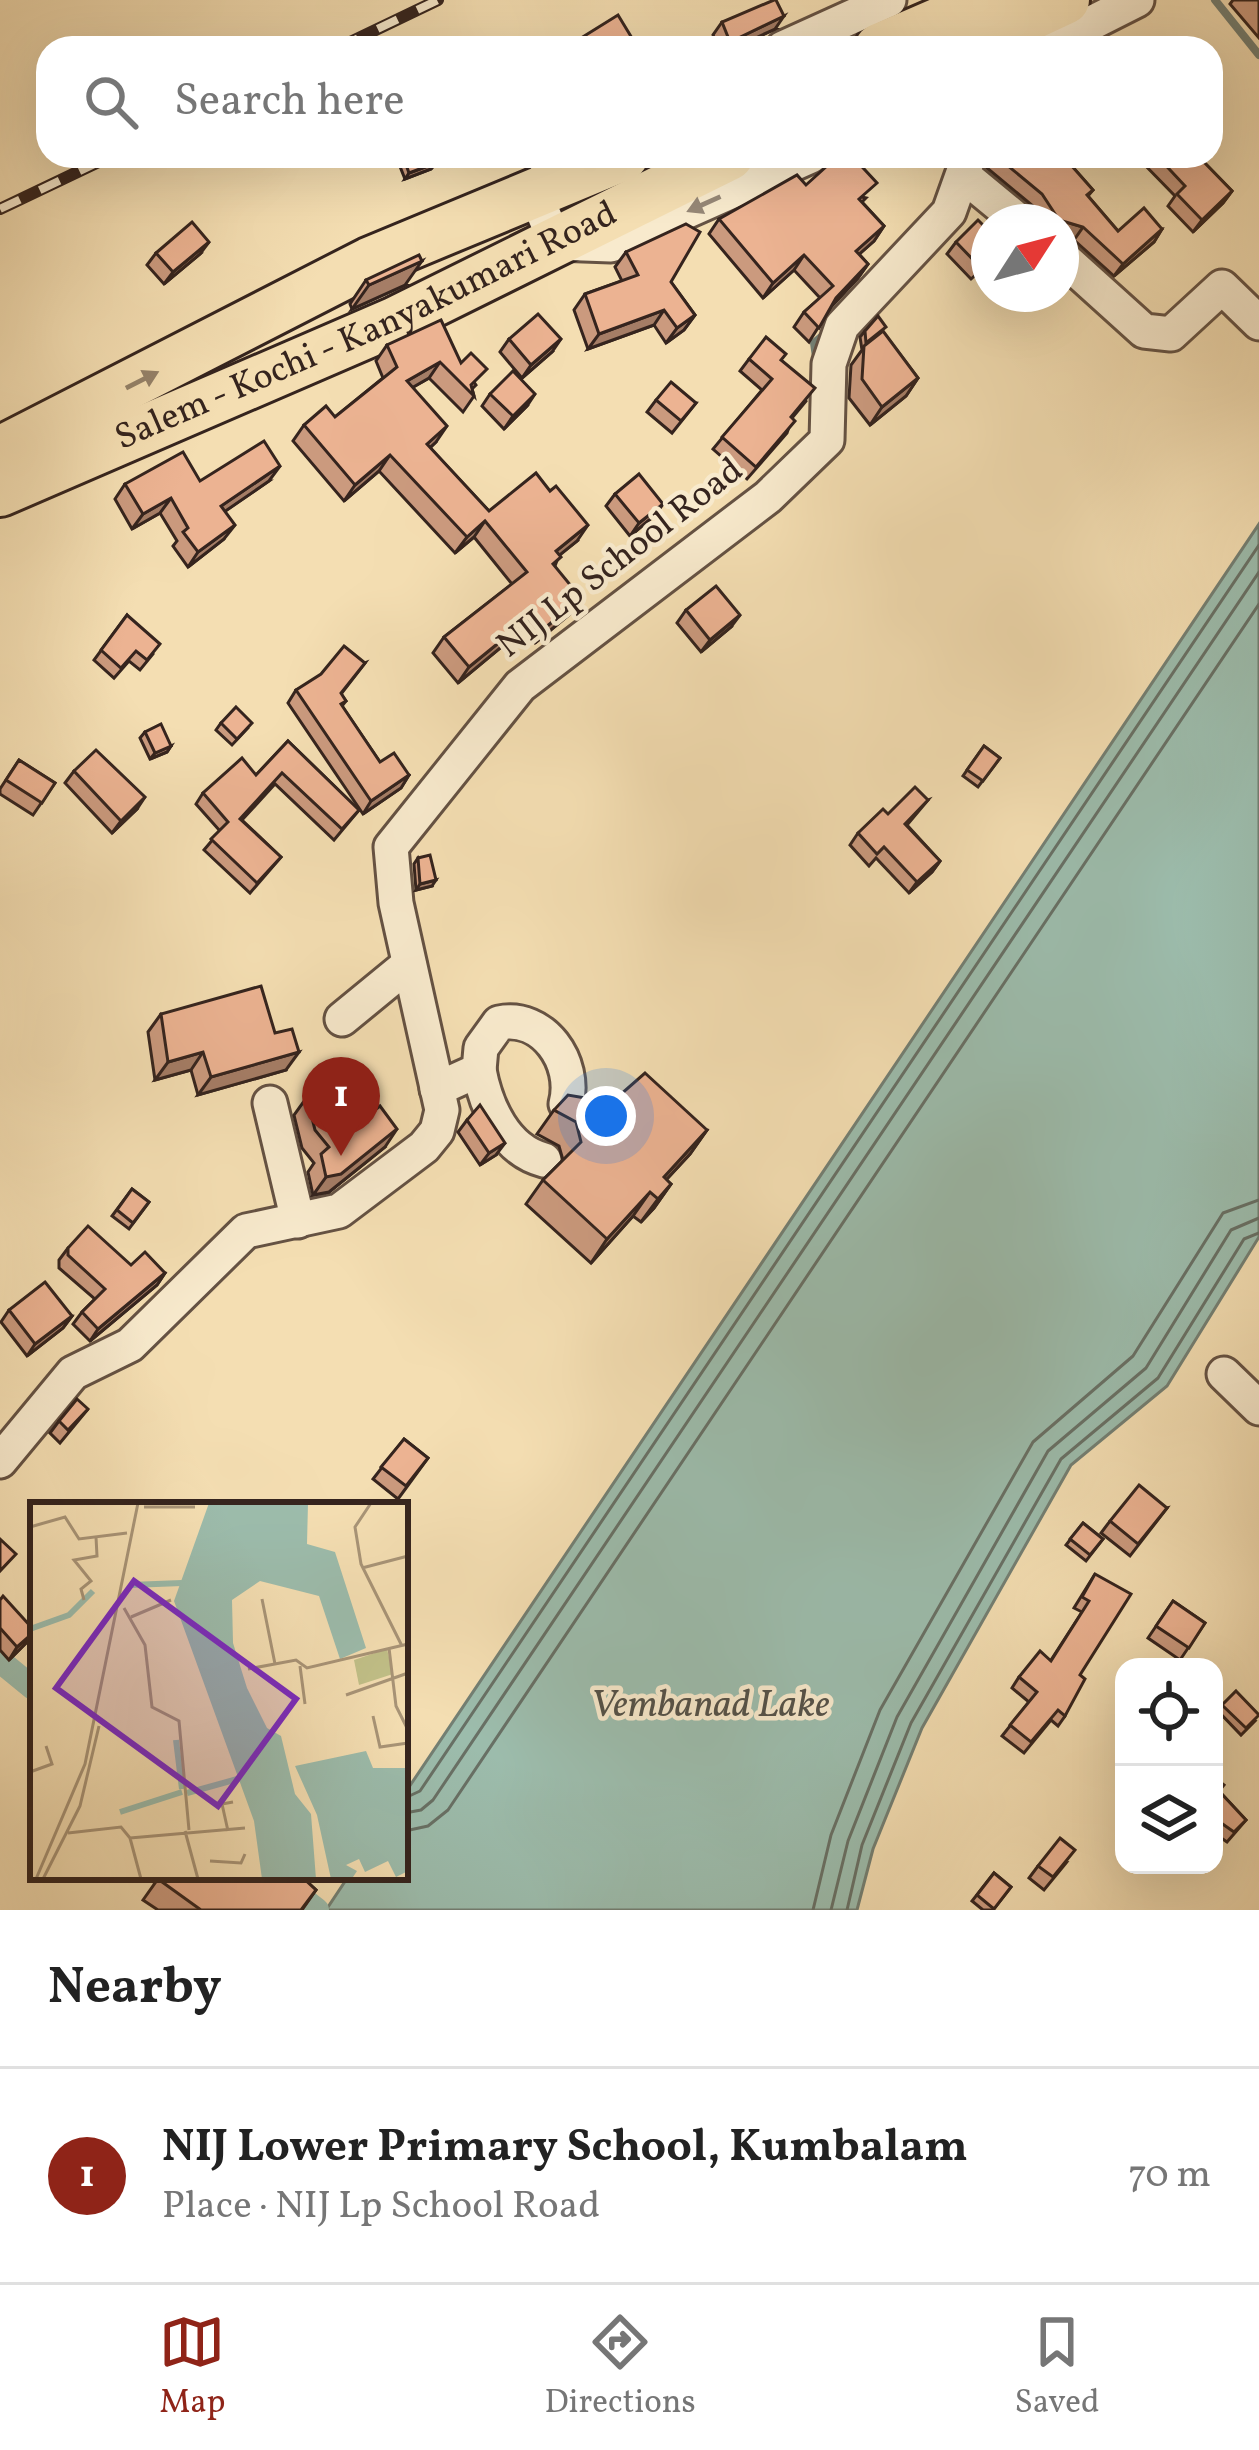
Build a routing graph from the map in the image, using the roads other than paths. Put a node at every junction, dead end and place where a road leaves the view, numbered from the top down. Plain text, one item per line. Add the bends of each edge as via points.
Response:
1 (889, 0) edge
2 (990, 0) edge
3 (1065, 0) edge
4 (1137, 0) edge
5 (810, 36) edge
6 (907, 36) edge
7 (988, 36) edge
8 (1066, 36) edge
9 (705, 168) edge
10 (784, 168) edge
11 (965, 168) edge
12 (968, 168) edge
13 (546, 175) edge
14 (1003, 204) edge
15 (556, 243) junction
16 (1079, 272) edge
17 (1259, 323) edge
18 (69, 418) junction
19 (0, 433) edge
20 (0, 451) edge
21 (51, 469) junction
22 (0, 492) edge
23 (0, 506) edge
24 (410, 964) junction
25 (343, 1019) dead end
26 (479, 1070) junction
27 (437, 1089) junction
28 (270, 1103) dead end
29 (566, 1104) edge
30 (544, 1160) dead end
31 (298, 1221) junction
32 (1224, 1374) dead end
33 (1259, 1408) edge
34 (0, 1461) edge

1 - 5 street
2 - 6 highway
3 - 7 highway
4 - 8 street
9 - 15 highway, Salem - Kochi - Kanyakumari Road
10 -> 15 street via 611,245
11 - 24 street, NIJ Lp School Road via 939,225 833,342 827,440 751,510 520,686 391,847
12 - 14 street
13 - 15 street
18 -> 13 highway, Salem - Kochi - Kanyakumari Road
15 - 21 highway, Salem - Kochi - Kanyakumari Road
16 - 17 street via 1144,331 1171,334 1222,287
18 - 19 street
18 - 20 highway, Salem - Kochi - Kanyakumari Road
21 - 22 highway, Salem - Kochi - Kanyakumari Road
21 - 23 street
24 - 25 street
24 - 27 street, NIJ Lp School Road
26 - 27 street
26 - 29 street via 481,1048 500,1023 521,1018 537,1026 562,1061
26 - 30 street via 507,1135 527,1156
27 - 31 street, NIJ Lp School Road via 442,1118 424,1147 338,1211
28 - 31 street
31 - 34 street, NIJ Lp School Road via 246,1231 130,1345 73,1373
32 - 33 street

